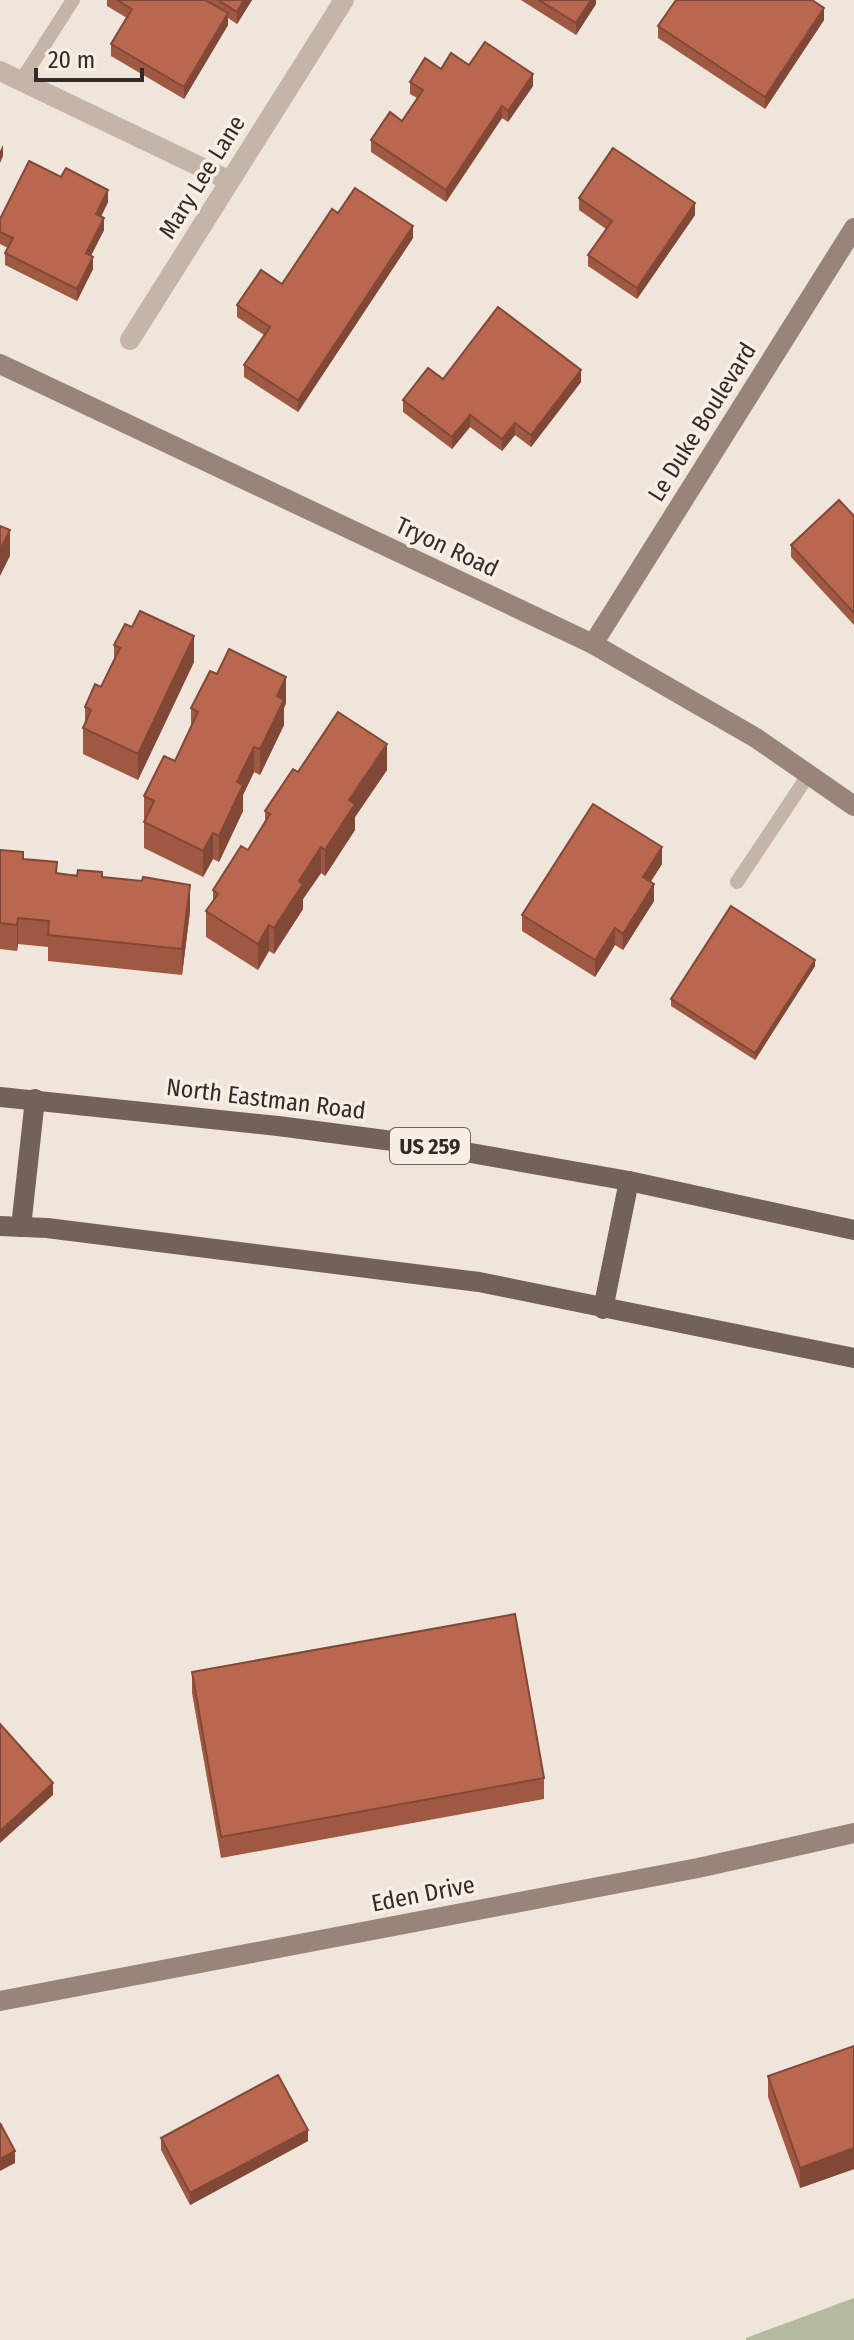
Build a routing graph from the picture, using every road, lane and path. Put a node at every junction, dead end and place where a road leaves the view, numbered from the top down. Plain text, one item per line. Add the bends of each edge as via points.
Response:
1 (73, 0) edge
2 (344, 0) edge
3 (0, 71) edge
4 (21, 81) junction
5 (230, 181) junction
6 (854, 228) edge
7 (130, 340) dead end
8 (0, 364) edge
9 (593, 644) junction
10 (809, 774) junction
11 (854, 806) edge
12 (737, 882) dead end
13 (0, 1097) edge
14 (35, 1099) junction
15 (629, 1181) junction
16 (0, 1226) edge
17 (21, 1227) junction
18 (854, 1230) edge
19 (603, 1309) junction
20 (854, 1358) edge
21 (854, 1833) edge
22 (0, 2001) edge

1 - 4 lane
2 - 5 street, Mary Lee Lane
3 - 4 street
4 - 5 street
5 - 7 street, Mary Lee Lane
6 - 9 street, Le Duke Boulevard
8 - 9 street, Tryon Road
9 - 10 street, Tryon Road via 709,709
10 - 11 street, Tryon Road
10 - 12 lane
13 - 14 main road, North Eastman Road / US 259
14 - 15 main road, North Eastman Road / US 259 via 431,1146
14 - 17 main road
15 - 18 main road, North Eastman Road / US 259
15 - 19 main road
16 - 17 main road
17 - 19 main road via 479,1282
19 - 20 main road
21 - 22 street, Eden Drive via 683,1871

